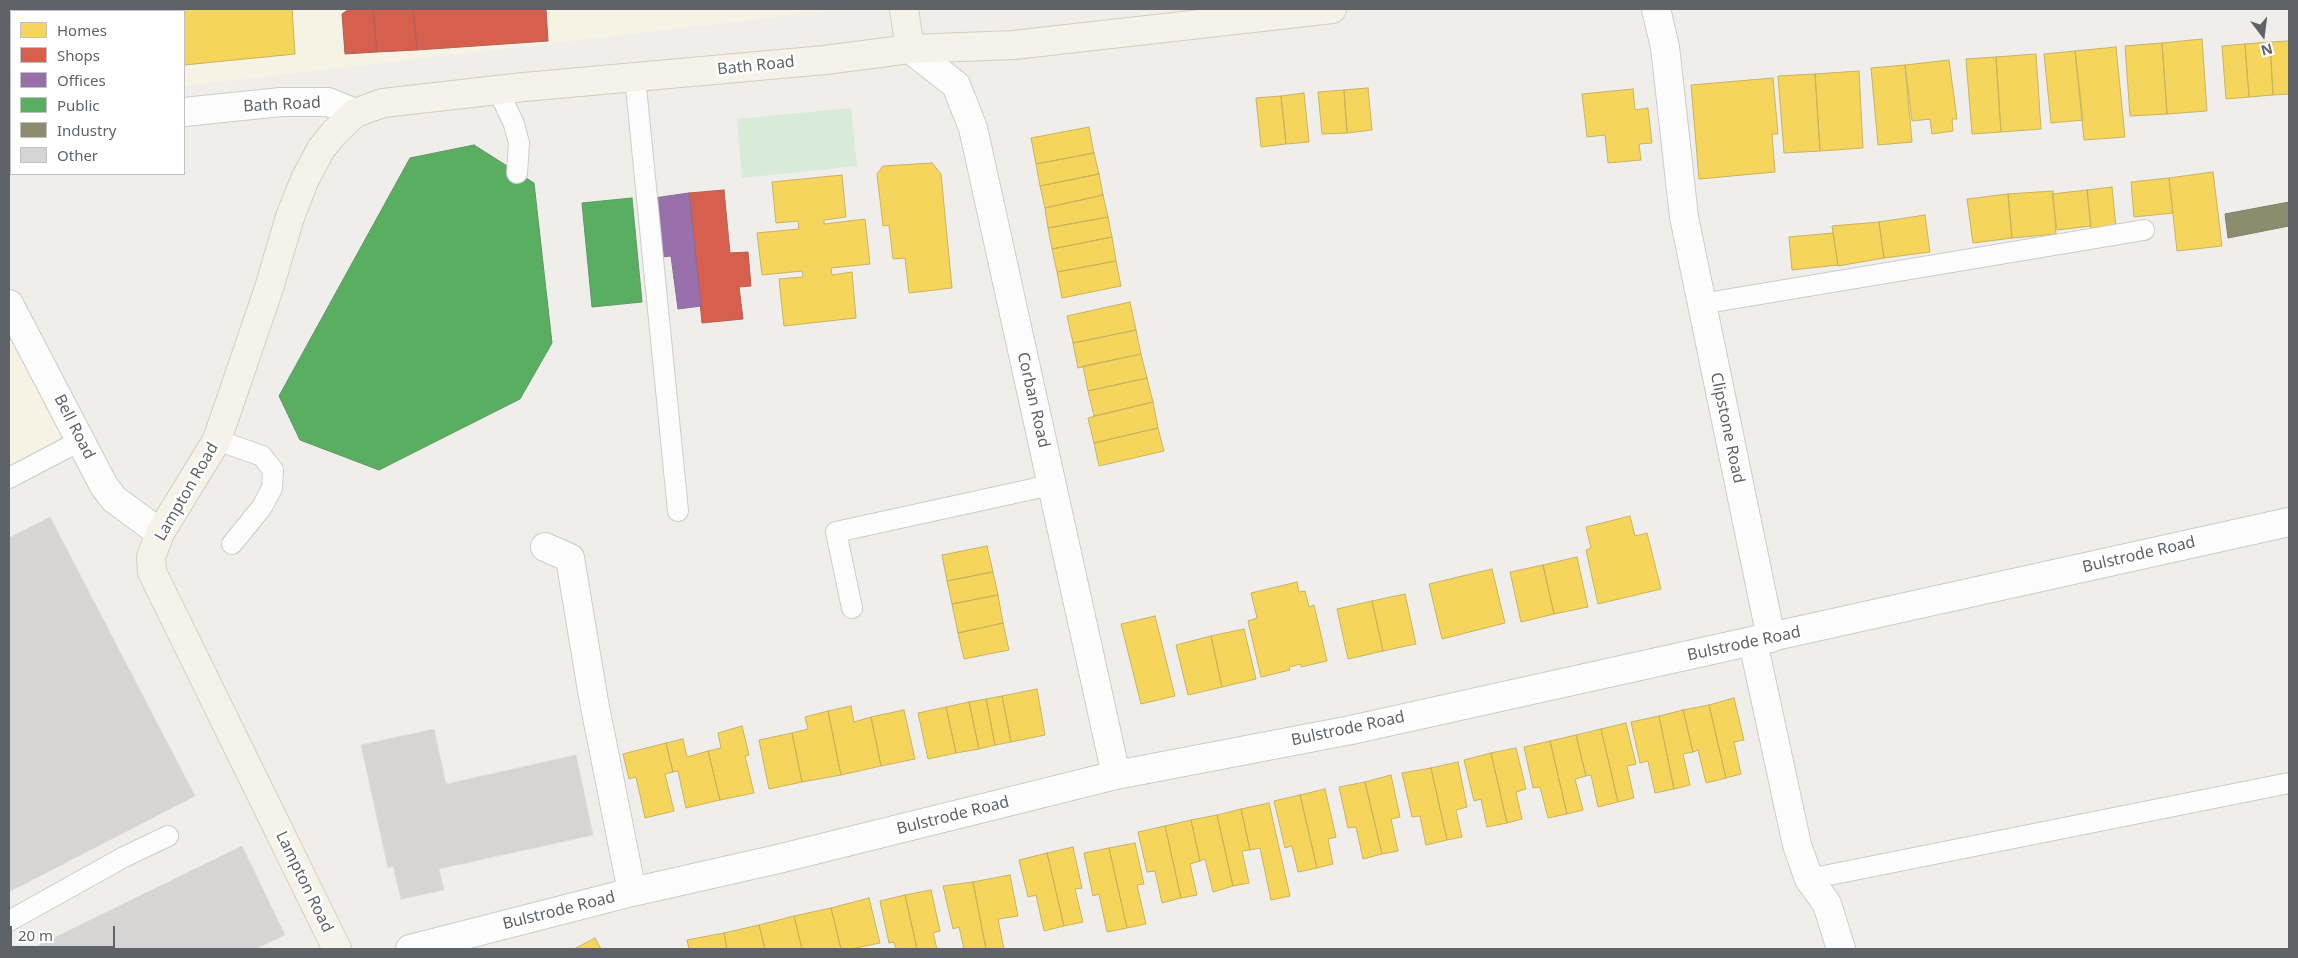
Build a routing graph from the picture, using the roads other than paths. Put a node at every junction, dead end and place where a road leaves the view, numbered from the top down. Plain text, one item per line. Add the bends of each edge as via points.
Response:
1 (904, 9) edge
2 (1332, 9) edge
3 (1656, 9) edge
4 (1200, 16) edge
5 (910, 49) junction
6 (635, 77) junction
7 (511, 88) junction
8 (185, 112) edge
9 (356, 113) junction
10 (517, 173) dead end
11 (1670, 188) dead end
12 (1684, 217) junction
13 (2144, 230) dead end
14 (9, 304) edge
15 (1701, 304) junction
16 (218, 440) junction
17 (80, 441) junction
18 (9, 478) edge
19 (1052, 485) junction
20 (678, 511) dead end
21 (2289, 522) edge
22 (160, 533) junction
23 (232, 544) dead end
24 (545, 547) dead end
25 (852, 608) dead end
26 (1762, 640) junction
27 (1116, 775) junction
28 (2289, 783) edge
29 (168, 836) dead end
30 (1810, 879) junction
31 (632, 892) junction
32 (9, 921) edge
33 (336, 949) edge
34 (410, 949) edge
35 (1841, 949) edge

1 - 5 main road
2 - 4 main road, Bath Road
3 - 12 street, Clipstone Road via 1665,47
4 - 5 main road, Bath Road via 1014,45
5 - 6 main road, Bath Road
5 - 19 street, Corban Road via 956,85 973,128
6 - 7 main road, Bath Road
6 - 20 lane
7 - 9 main road, Bath Road via 383,103
7 - 10 lane via 519,143
8 - 9 street, Bath Road via 281,102 328,102
9 - 16 main road, Lampton Road via 321,149 305,179
11 - 12 street, Clipstone Road via 1670,205
12 - 15 street, Clipstone Road
13 - 15 lane
14 - 17 street, Bell Road
15 - 26 street, Clipstone Road
16 - 22 main road, Lampton Road
16 - 23 lane via 262,456 273,470 272,488 262,507
17 - 18 lane
17 - 22 street, Bell Road via 114,498
19 - 25 lane via 836,532
19 - 27 street, Corban Road
21 - 26 street, Bulstrode Road
22 - 33 main road, Lampton Road via 151,557 152,572
24 - 31 street via 570,558 594,702
26 - 27 street, Bulstrode Road via 1351,730
26 - 30 street, Clipstone Road via 1797,845
27 - 31 street, Bulstrode Road
28 - 30 lane
29 - 32 lane
30 - 35 street, Clipstone Road via 1827,904
31 - 34 street, Bulstrode Road

